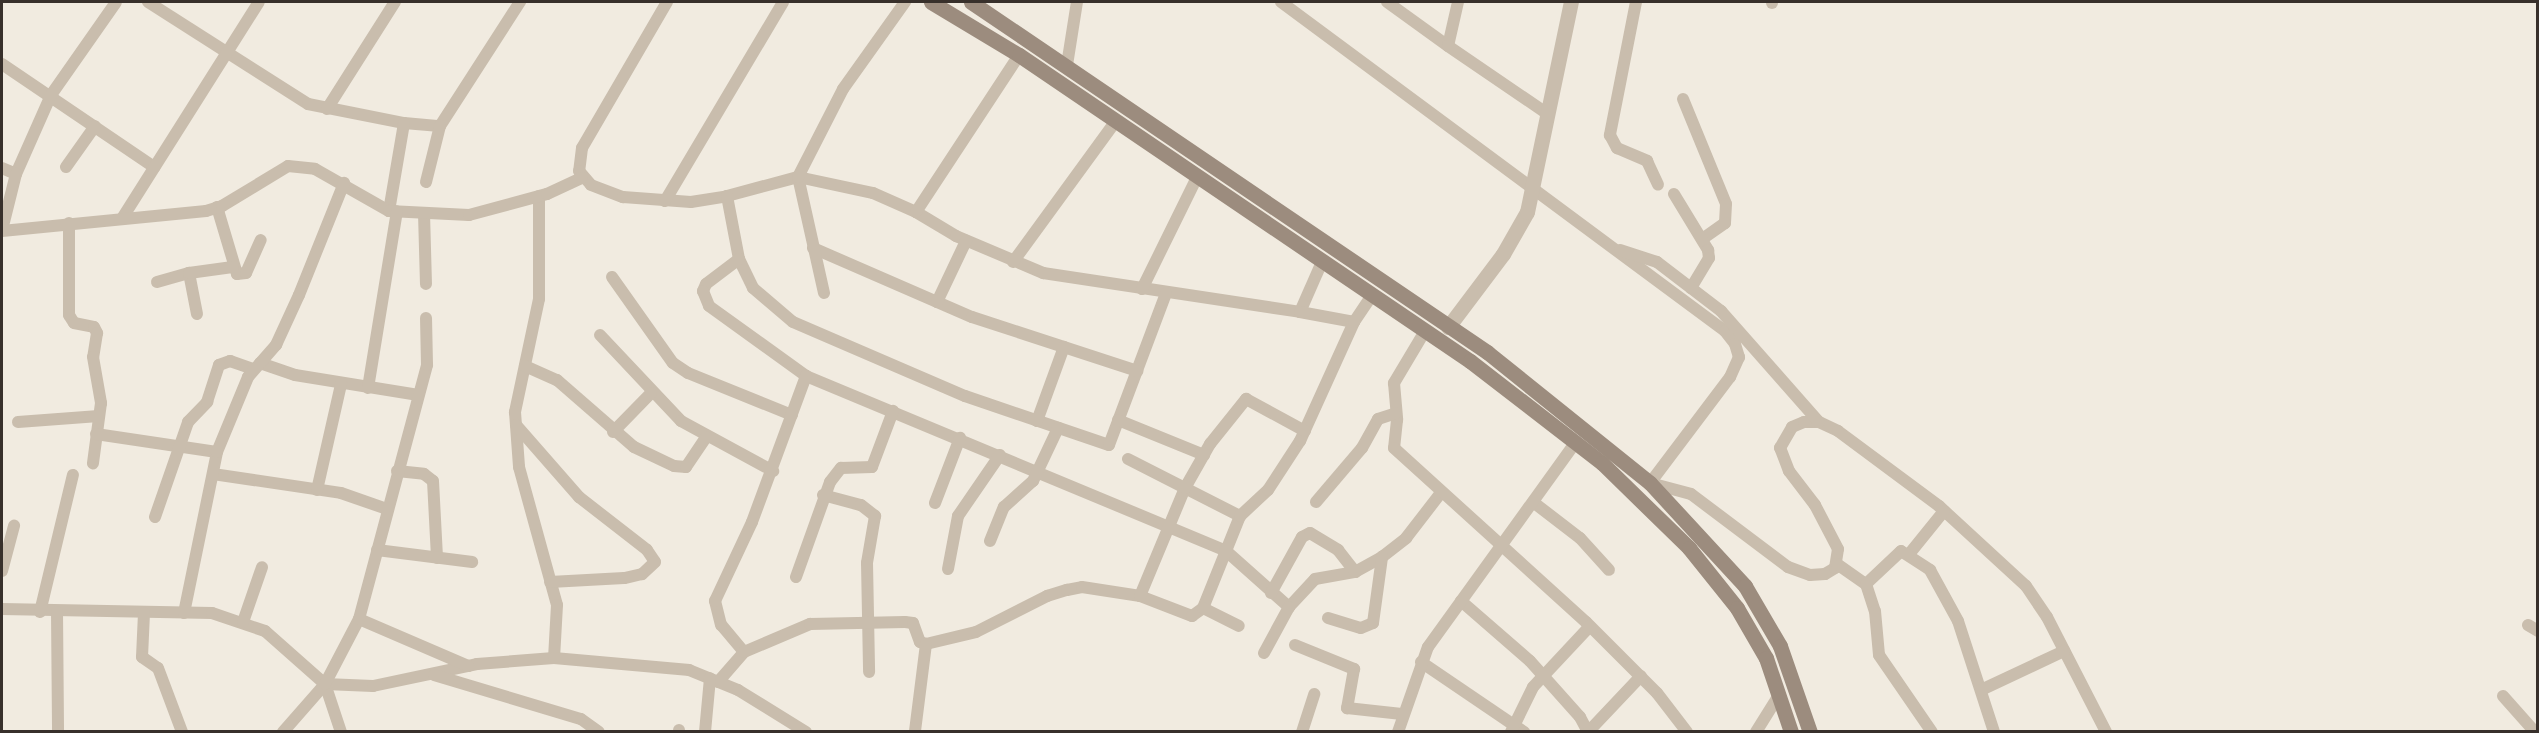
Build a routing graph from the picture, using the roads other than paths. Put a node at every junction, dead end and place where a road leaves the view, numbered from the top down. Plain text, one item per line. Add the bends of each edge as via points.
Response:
1 (116, 2) edge
2 (148, 2) edge
3 (259, 2) edge
4 (395, 2) edge
5 (520, 2) edge
6 (667, 2) edge
7 (783, 2) edge
8 (905, 2) edge
9 (931, 2) edge
10 (1077, 2) edge
11 (1281, 2) edge
12 (1387, 2) edge
13 (1458, 2) edge
14 (1571, 2) edge
15 (1636, 2) edge
16 (977, 3) edge
17 (1448, 46) junction
18 (226, 52) junction
19 (1019, 55) junction
20 (2, 64) edge
21 (1066, 65) junction
22 (51, 95) junction
23 (1683, 99) dead end
24 (327, 109) junction
25 (1548, 115) junction
26 (1116, 122) junction
27 (404, 123) junction
28 (95, 126) junction
29 (440, 126) junction
30 (66, 167) dead end
31 (154, 167) junction
32 (2, 168) edge
33 (16, 174) junction
34 (798, 177) junction
35 (1197, 177) junction
36 (582, 178) junction
37 (344, 183) junction
38 (426, 183) dead end
39 (1658, 185) dead end
40 (1534, 188) junction
41 (1674, 194) dead end
42 (539, 196) junction
43 (727, 196) junction
44 (665, 201) junction
45 (217, 207) junction
46 (393, 211) junction
47 (916, 212) junction
48 (424, 213) junction
49 (123, 217) junction
50 (69, 223) junction
51 (2, 230) edge
52 (1702, 239) junction
53 (261, 240) dead end
54 (966, 241) junction
55 (813, 248) junction
56 (1615, 249) junction
57 (739, 259) junction
58 (1013, 262) junction
59 (1322, 262) junction
60 (232, 267) junction
61 (189, 273) junction
62 (612, 277) dead end
63 (158, 282) dead end
64 (426, 284) dead end
65 (1691, 288) junction
66 (1142, 289) junction
67 (824, 293) dead end
68 (1166, 293) junction
69 (1372, 295) junction
70 (937, 302) junction
71 (1300, 312) junction
72 (197, 314) dead end
73 (426, 318) dead end
74 (1354, 322) junction
75 (1448, 327) junction
76 (1425, 331) junction
77 (600, 335) dead end
78 (1064, 347) junction
79 (257, 366) junction
80 (525, 366) junction
81 (1137, 371) junction
82 (806, 376) junction
83 (341, 384) junction
84 (368, 388) junction
85 (651, 393) junction
86 (418, 395) junction
87 (893, 411) junction
88 (1395, 413) junction
89 (792, 415) junction
90 (99, 416) junction
91 (1118, 420) junction
92 (1038, 421) junction
93 (18, 422) dead end
94 (1819, 422) junction
95 (516, 425) junction
96 (1058, 428) junction
97 (1305, 431) junction
98 (613, 432) junction
99 (96, 434) junction
100 (706, 437) junction
101 (960, 438) junction
102 (1576, 442) junction
103 (182, 444) junction
104 (217, 452) junction
105 (1000, 455) junction
106 (1204, 455) junction
107 (1128, 459) dead end
108 (93, 464) dead end
109 (397, 471) junction
110 (773, 471) junction
111 (1038, 471) junction
112 (213, 474) junction
113 (73, 475) dead end
114 (1650, 483) junction
115 (1185, 488) junction
116 (317, 490) junction
117 (1440, 494) junction
118 (823, 495) junction
119 (1316, 502) dead end
120 (1533, 502) junction
121 (935, 503) dead end
122 (387, 509) junction
123 (1944, 511) junction
124 (1240, 516) junction
125 (155, 517) dead end
126 (14, 526) dead end
127 (1168, 526) junction
128 (990, 541) dead end
129 (1500, 548) junction
130 (376, 550) junction
131 (1225, 550) junction
132 (1910, 554) junction
133 (1382, 557) junction
134 (436, 558) junction
135 (471, 562) dead end
136 (1837, 564) junction
137 (262, 567) dead end
138 (948, 569) dead end
139 (1609, 570) dead end
140 (2, 571) edge
141 (1355, 572) junction
142 (795, 577) dead end
143 (550, 582) junction
144 (1866, 584) junction
145 (1271, 593) junction
146 (1140, 596) junction
147 (1461, 601) junction
148 (1289, 607) junction
149 (1203, 608) junction
150 (2, 609) edge
151 (40, 612) junction
152 (57, 612) junction
153 (144, 613) junction
154 (184, 613) junction
155 (1328, 618) dead end
156 (359, 619) junction
157 (870, 620) junction
158 (243, 622) junction
159 (1239, 626) dead end
160 (1590, 626) junction
161 (926, 644) junction
162 (1295, 645) dead end
163 (2064, 651) junction
164 (744, 652) junction
165 (1264, 653) dead end
166 (554, 658) junction
167 (1421, 662) junction
168 (468, 666) junction
169 (869, 672) dead end
170 (434, 675) junction
171 (1543, 675) junction
172 (1641, 676) junction
173 (714, 680) junction
174 (325, 684) junction
175 (1981, 690) junction
176 (1314, 694) dead end
177 (1779, 696) junction
178 (2503, 696) dead end
179 (1402, 714) junction
180 (1517, 729) edge
181 (58, 732) edge
182 (182, 732) edge
183 (283, 732) edge
184 (341, 732) edge
185 (599, 732) edge
186 (705, 732) edge
187 (806, 732) edge
188 (915, 732) edge
189 (1302, 732) edge
190 (1398, 732) edge
191 (1588, 732) edge
192 (1687, 732) edge
193 (1756, 732) edge
194 (1791, 732) edge
195 (1810, 732) edge
196 (1932, 732) edge
197 (1994, 732) edge
198 (2106, 732) edge
199 (2535, 732) edge

1 - 22 street
2 - 18 street
3 - 18 street
4 - 24 street
5 - 29 street
6 - 36 street via 582,148 578,159
7 - 44 street
8 - 34 street via 843,89
9 - 19 main road
10 - 21 street
11 - 40 street
12 - 17 street
13 - 17 street
14 - 25 street
15 - 39 street via 1610,135 1617,148 1647,161
16 - 21 main road
17 - 25 street
18 - 24 street via 295,97
18 - 31 street
19 - 26 main road
19 - 47 street
20 - 22 street
21 - 75 main road
22 - 28 street
22 - 33 street
23 - 52 street via 1726,204 1725,223
24 - 27 street
25 - 40 street
26 - 35 main road
26 - 58 street
27 - 29 street
27 - 46 street
28 - 30 street
28 - 31 street
29 - 38 street
31 - 49 street
32 - 33 street
33 - 51 street
34 - 43 street
34 - 47 street via 853,187
34 - 55 street
35 - 59 main road
35 - 66 street
36 - 42 street
36 - 44 street via 623,197
37 - 45 street via 315,169 288,166
37 - 46 street
37 - 79 street via 276,345
40 - 56 street
40 - 75 street via 1516,232
41 - 52 street
42 - 48 street via 469,215
42 - 80 street via 539,299
43 - 44 street
43 - 57 street
45 - 49 street
45 - 60 street
46 - 48 street
46 - 84 street
47 - 54 street
48 - 64 street
49 - 50 street
50 - 51 street
50 - 90 street via 69,315 74,322 94,327 97,333 93,357 100,390
52 - 65 street via 1709,258
53 - 60 street via 246,273 237,274
54 - 58 street
54 - 70 street
55 - 67 street
55 - 70 street
56 - 65 street via 1645,256
56 - 114 street via 1725,331 1739,357 1730,377
57 - 82 street via 706,284 703,291 709,306
57 - 92 street via 753,288 794,322 965,396
58 - 66 street via 1043,273
59 - 69 main road
59 - 71 street
60 - 61 street
61 - 63 street
61 - 72 street
62 - 89 street via 673,363 688,373
65 - 94 street via 1737,327
66 - 68 street
68 - 71 street
68 - 81 street
69 - 74 street
69 - 76 main road
70 - 78 street
71 - 74 street
73 - 86 street via 427,365
74 - 97 street
75 - 114 main road via 1496,359
76 - 88 street via 1394,383
76 - 102 main road
77 - 85 street
78 - 81 street
78 - 92 street
79 - 83 street
79 - 103 street via 230,361 219,365 207,402 188,422
79 - 104 street
80 - 95 street
80 - 98 street via 557,380
81 - 91 street
82 - 87 street
82 - 89 street
83 - 84 street
83 - 116 street
84 - 86 street
85 - 98 street
85 - 100 street via 681,421
86 - 109 street
87 - 101 street
87 - 118 street via 876,462 867,469 841,468
88 - 117 street via 1394,448
88 - 119 street via 1378,419 1362,448
89 - 110 street
90 - 93 street
90 - 99 street
91 - 96 street via 1109,445
91 - 106 street
92 - 96 street
94 - 123 street via 1838,430
94 - 136 street via 1804,422 1792,428 1780,448 1789,471 1815,505 1838,549
95 - 143 street via 519,467
95 - 143 street via 579,497 647,550 655,562 642,574 624,578
96 - 111 street
97 - 106 street via 1246,399
97 - 124 street via 1268,490
98 - 100 street via 634,447 680,468 690,462
99 - 103 street
99 - 108 street
100 - 110 street
101 - 105 street
101 - 121 street
102 - 120 street
102 - 177 main road via 1602,463 1702,565 1737,608 1760,648
103 - 104 street
103 - 125 street
104 - 112 street
105 - 111 street
105 - 138 street via 958,516
106 - 115 street
107 - 115 street
109 - 122 street
109 - 134 street via 424,474 433,481
110 - 164 street via 715,601 720,626
111 - 127 street
111 - 128 street via 1029,487 1004,507
112 - 116 street
112 - 154 street
113 - 151 street
114 - 136 street via 1690,494 1797,572 1825,574
114 - 195 main road via 1745,586 1780,646
115 - 124 street
115 - 127 street
116 - 122 street via 341,493
117 - 129 street
117 - 133 street via 1406,538
118 - 142 street
118 - 157 street via 861,505 874,516 867,563
120 - 129 street
120 - 139 street via 1580,538
122 - 130 street
123 - 132 street
123 - 163 street via 2026,586
124 - 131 street
126 - 140 street
127 - 131 street
127 - 146 street
129 - 147 street
129 - 160 street
130 - 134 street
130 - 156 street
131 - 145 street
131 - 149 street
132 - 144 street via 1901,551
132 - 175 street via 1930,570 1948,599
133 - 141 street
133 - 155 street via 1372,623 1361,628
134 - 135 street
136 - 144 street
137 - 158 street
141 - 145 street via 1338,550 1310,533 1302,537
141 - 148 street via 1315,579
143 - 166 street via 557,605
144 - 196 street via 1875,611 1879,656
145 - 148 street
146 - 149 street via 1192,616
146 - 161 street via 1082,587 1067,590 976,632
147 - 167 street
147 - 171 street
148 - 165 street
149 - 159 street
150 - 151 street
151 - 152 street
152 - 153 street
152 - 181 street
153 - 154 street
153 - 182 street via 142,657 158,668
154 - 158 street via 212,613
156 - 168 street
156 - 174 street
157 - 161 street via 913,623 920,642
157 - 164 street via 810,624
157 - 169 street
158 - 174 street via 265,631
160 - 171 street
160 - 172 street
161 - 188 street
162 - 179 street via 1354,669 1347,708
163 - 175 street
163 - 198 street
164 - 173 street
166 - 168 street
166 - 173 street via 689,670
167 - 179 street
167 - 180 street
168 - 170 street
170 - 174 street via 373,686
170 - 185 street via 581,719
171 - 180 street via 1525,699
171 - 191 street
172 - 191 street
172 - 192 street
173 - 186 street
173 - 187 street
174 - 183 street
174 - 184 street
175 - 197 street
176 - 189 street
177 - 193 street
177 - 194 main road
178 - 199 street
179 - 190 street

